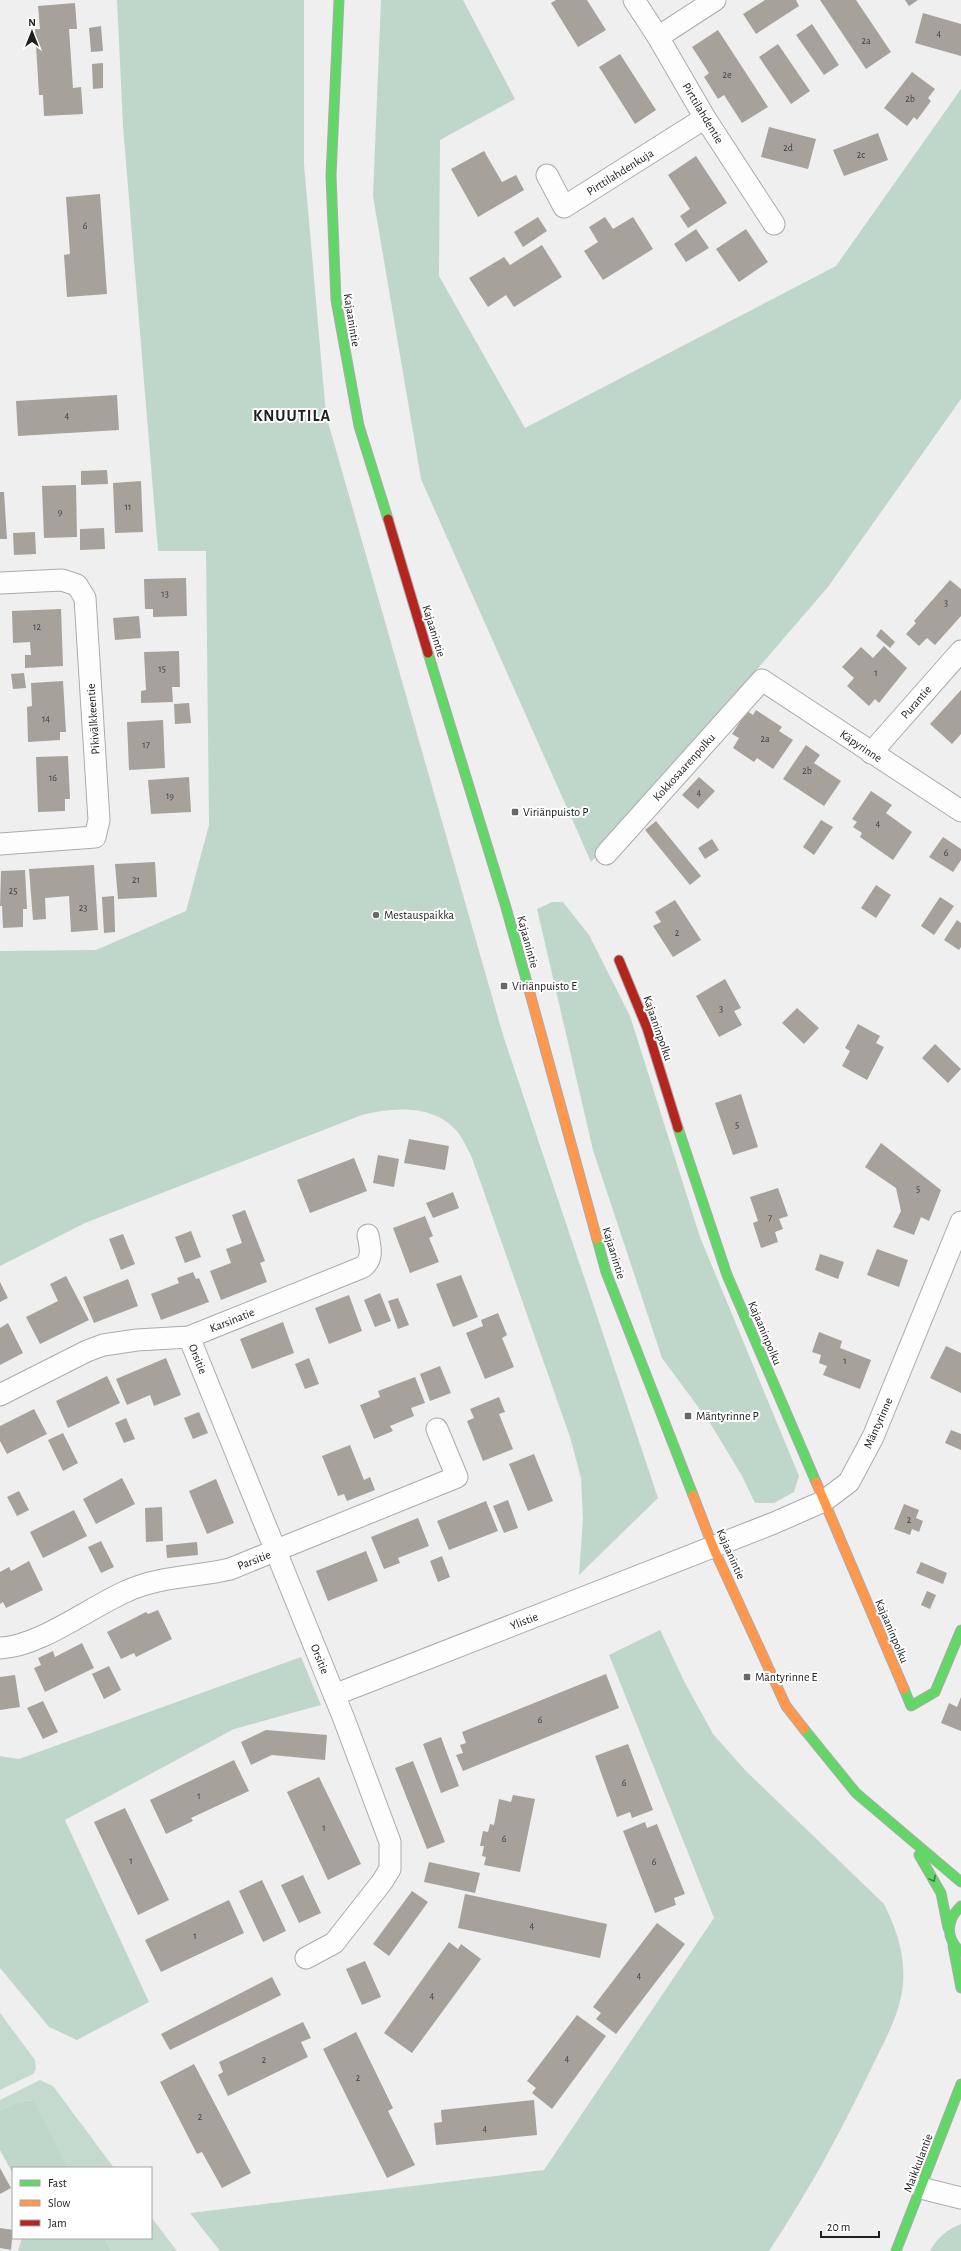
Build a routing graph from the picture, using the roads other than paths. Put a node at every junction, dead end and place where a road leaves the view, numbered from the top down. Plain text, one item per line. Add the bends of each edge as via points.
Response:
1 (339, 0) edge
2 (634, 0) edge
3 (715, 0) edge
4 (658, 37) junction
5 (705, 118) junction
6 (547, 176) dead end
7 (774, 224) dead end
8 (0, 583) edge
9 (961, 651) edge
10 (762, 680) joint
11 (871, 753) junction
12 (961, 811) edge
13 (0, 844) edge
14 (606, 854) dead end
15 (619, 960) dead end
16 (961, 1222) edge
17 (368, 1235) dead end
18 (189, 1337) junction
19 (0, 1395) edge
20 (437, 1429) dead end
21 (824, 1501) junction
22 (713, 1547) junction
23 (276, 1551) junction
24 (961, 1630) edge
25 (0, 1648) edge
26 (334, 1695) junction
27 (894, 1826) junction
28 (961, 1882) edge
29 (961, 1906) edge
30 (948, 1928) junction
31 (954, 1946) junction
32 (961, 1952) edge
33 (306, 1958) dead end
34 (961, 1988) edge
35 (961, 2084) edge
36 (922, 2188) junction
37 (961, 2198) edge
38 (896, 2251) edge

1 - 22 main road, Kajaanintie via 331,176 336,300 359,426 506,904 606,1272
2 - 4 street, Pirttilahdentie
3 - 4 street
4 - 5 street, Pirttilahdentie
5 - 6 street, Pirttilahdenkuja via 564,206
5 - 7 street, Pirttilahdentie
8 - 13 street, Pikivälkkeentie via 62,580 77,584 85,598 99,820 95,837
9 - 11 street, Purantie
10 - 11 street, Käpyrinne
10 - 14 street, Kokkosaarenpolku
11 - 12 street, Käpyrinne
15 - 21 main road, Kajaaninpolku via 647,1028 727,1275
16 - 21 street, Mäntyrinne via 873,1437 848,1482
17 - 18 street, Karsinatie via 371,1255 369,1262 363,1266
18 - 19 street, Karsinatie via 103,1345
18 - 23 street, Orsitie
20 - 23 street, Parsitie via 457,1477
21 - 22 street, Mäntyrinne
21 - 24 main road, Kajaaninpolku via 911,1706 935,1692
22 - 26 street, Ylistie
22 - 27 main road, Kajaanintie via 786,1706 856,1793
23 - 25 street, Parsitie via 230,1569 160,1580 127,1591 32,1640 9,1648
23 - 26 street, Orsitie
26 - 33 street, Orsitie via 387,1832 392,1852 390,1869 334,1943
27 - 28 main road, Kajaanintie
27 -> 30 main road, Kajaanintie via 923,1859 941,1893
29 - 30 main road via 950,1918
30 - 31 main road, Kajaanintie via 949,1938
31 - 32 main road
31 - 34 main road
35 - 36 main road, Maikkulantie
36 - 37 street
36 - 38 main road, Maikkulantie

